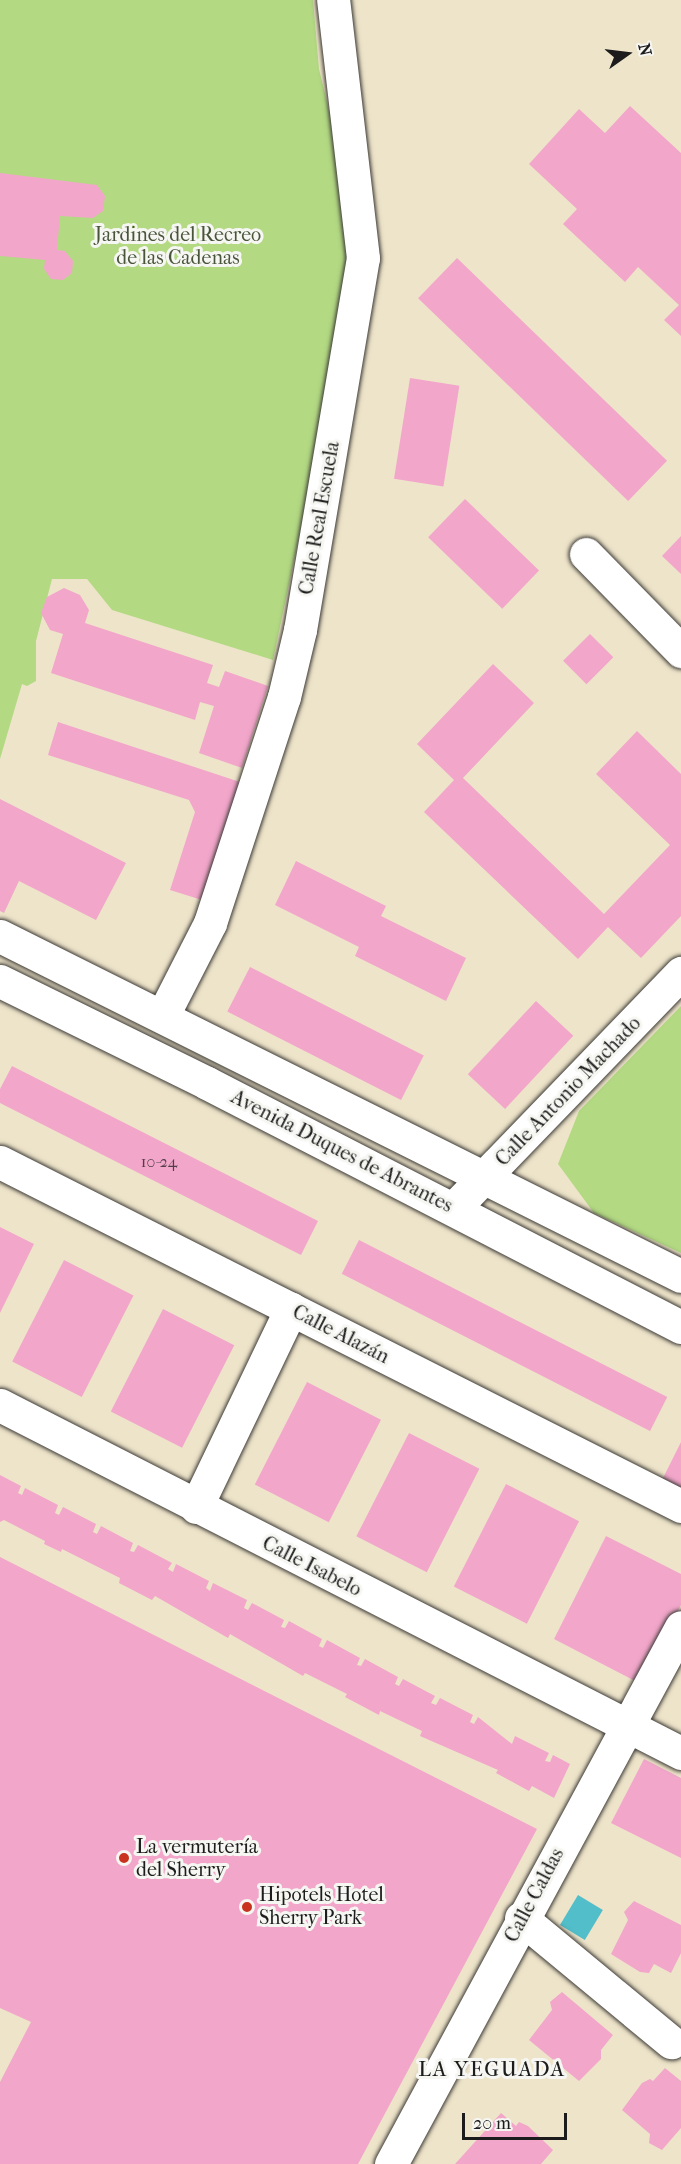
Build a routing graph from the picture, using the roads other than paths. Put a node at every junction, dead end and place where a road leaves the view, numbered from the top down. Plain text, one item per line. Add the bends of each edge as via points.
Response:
1 (333, 0) edge
2 (586, 554) dead end
3 (681, 651) edge
4 (0, 936) edge
5 (681, 973) edge
6 (0, 981) edge
7 (163, 1015) junction
8 (0, 1162) edge
9 (485, 1177) junction
10 (454, 1209) junction
11 (681, 1276) edge
12 (291, 1308) junction
13 (681, 1327) edge
14 (0, 1405) edge
15 (681, 1506) edge
16 (196, 1507) junction
17 (681, 1627) edge
18 (625, 1725) junction
19 (681, 1754) edge
20 (521, 1918) junction
21 (671, 2042) dead end
22 (391, 2164) edge

1 - 7 street, Calle Real Escuela via 363,258 300,630 285,697 210,923
2 - 3 street
4 - 7 street, Avenida Duques de Abrantes
5 - 9 street, Calle Antonio Machado
6 - 10 street, Avenida Duques de Abrantes
7 - 9 street, Avenida Duques de Abrantes
8 - 12 street, Calle Alazán
9 - 10 street, Calle Antonio Machado
9 - 11 street, Avenida Duques de Abrantes
10 - 13 street, Avenida Duques de Abrantes
12 - 15 street, Calle Alazán
12 - 16 street
14 - 16 street, Calle Isabelo
16 - 18 street, Calle Isabelo
17 - 18 street, Calle Caldas
18 - 19 street, Calle Isabelo
18 - 20 street, Calle Caldas
20 - 21 street
20 - 22 street, Calle Caldas

